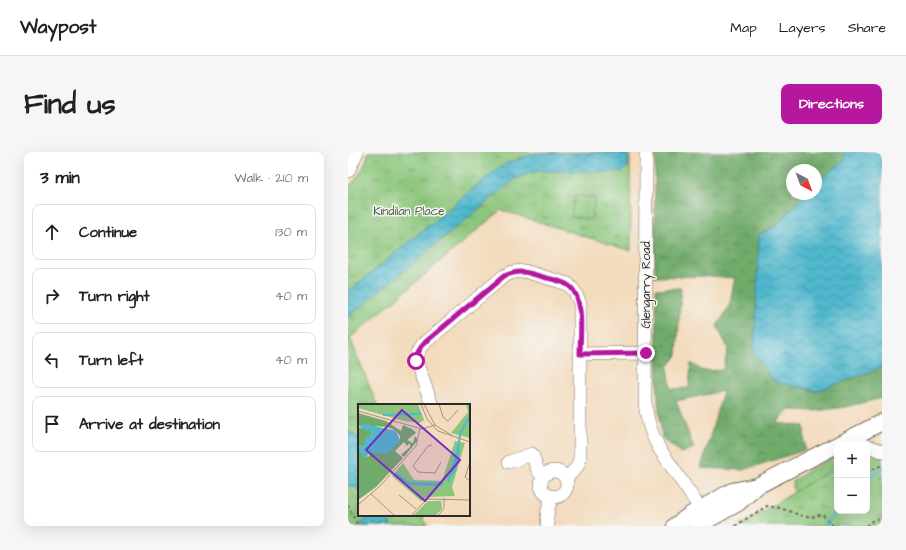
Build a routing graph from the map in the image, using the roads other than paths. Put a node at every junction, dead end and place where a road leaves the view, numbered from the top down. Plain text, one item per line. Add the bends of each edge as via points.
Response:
1 (357, 152) edge
2 (646, 152) edge
3 (348, 171) edge
4 (646, 353) junction
5 (580, 354) junction
6 (432, 404) edge
7 (882, 422) edge
8 (846, 440) junction
9 (853, 442) edge
10 (870, 447) edge
11 (882, 451) edge
12 (509, 462) dead end
13 (544, 475) junction
14 (565, 477) junction
15 (552, 496) junction
16 (701, 518) edge
17 (548, 526) edge
18 (675, 526) edge

1 - 3 street
2 - 4 street, Glengarry Road
4 - 5 street
4 - 16 street, Glengarry Road via 645,402 649,428
5 - 6 street via 580,303 575,292 568,284 524,271 513,272 504,276 422,345 417,353 416,361
5 - 14 street via 580,458 578,466
7 - 8 main road
8 - 9 street
8 - 16 main road via 757,486 738,503
10 - 11 street
12 - 13 street via 532,454 538,471
13 - 14 street via 555,471
13 - 15 street via 541,482 543,490
14 - 15 street via 565,491
15 - 17 street via 547,512
16 - 18 main road via 681,520

